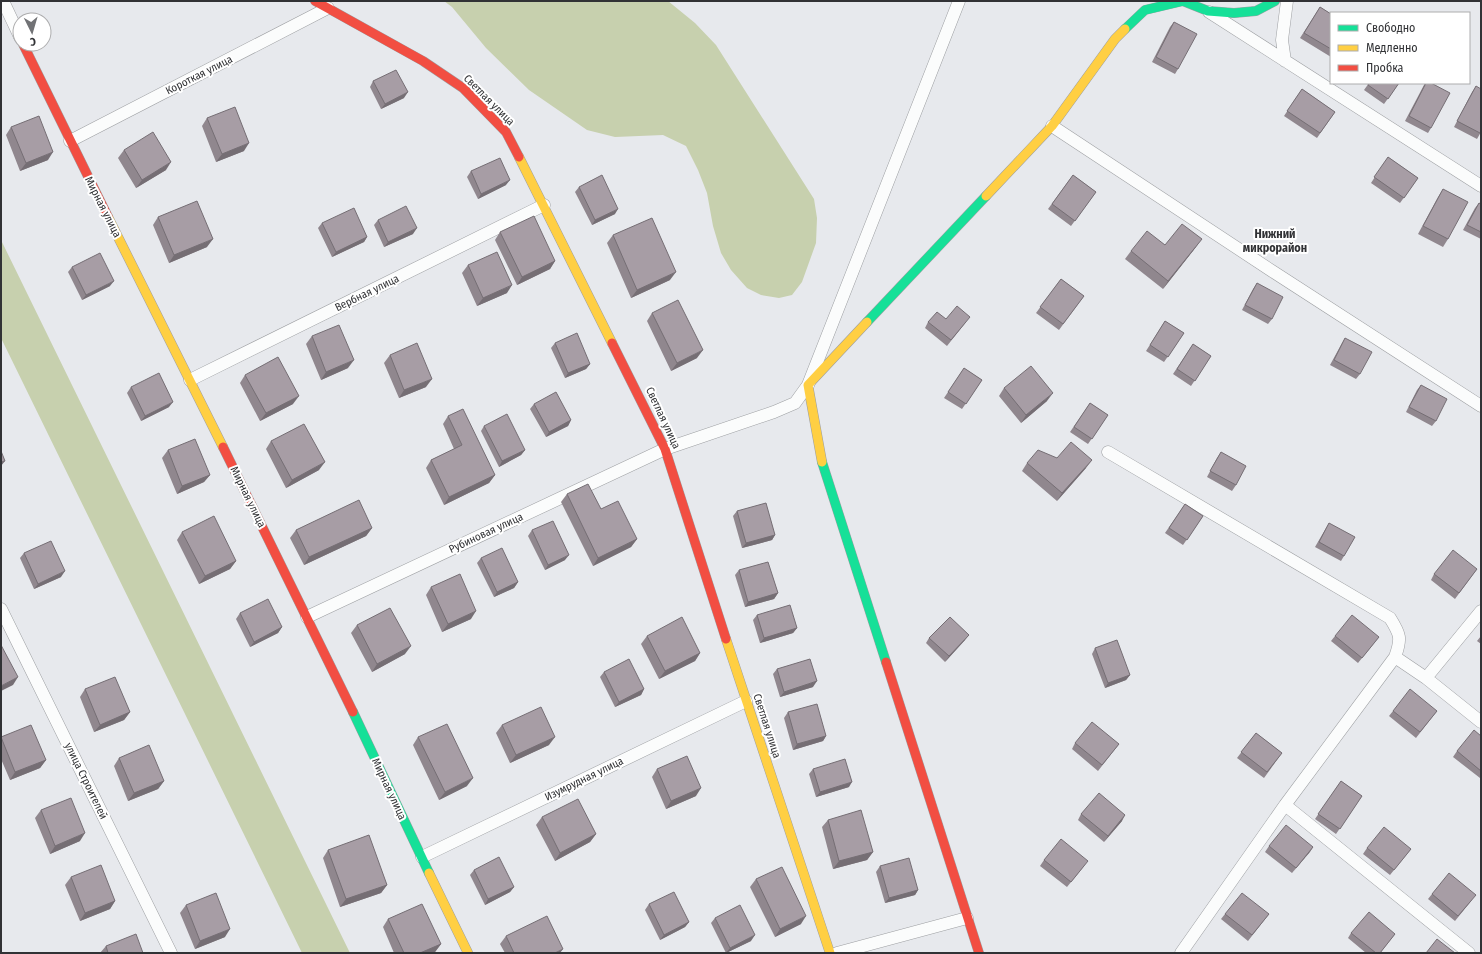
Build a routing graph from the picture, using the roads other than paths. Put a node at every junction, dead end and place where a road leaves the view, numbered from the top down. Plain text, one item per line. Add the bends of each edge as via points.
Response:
1 (2, 1) edge
2 (315, 1) edge
3 (959, 1) edge
4 (1275, 1) edge
5 (1287, 1) edge
6 (328, 8) junction
7 (1208, 11) junction
8 (12, 21) edge
9 (27, 52) edge
10 (1285, 62) junction
11 (1052, 126) junction
12 (70, 141) junction
13 (1481, 186) edge
14 (544, 205) junction
15 (190, 380) junction
16 (808, 385) junction
17 (1481, 406) edge
18 (665, 449) junction
19 (1108, 452) dead end
20 (1, 609) edge
21 (1481, 611) edge
22 (307, 617) junction
23 (1394, 657) junction
24 (1426, 678) junction
25 (746, 701) junction
26 (1481, 722) edge
27 (1285, 805) junction
28 (422, 857) junction
29 (967, 918) junction
30 (171, 953) edge
31 (468, 953) edge
32 (830, 953) edge
33 (837, 953) edge
34 (979, 953) edge
35 (1181, 953) edge
36 (1469, 953) edge

1 - 8 street
2 - 6 street, Светлая улица
3 - 16 street, Рубиновая улица
4 - 7 street via 1256,10 1234,13
5 - 10 street via 1282,40
6 - 12 street, Короткая улица
6 - 14 street, Светлая улица via 463,88 506,132
7 - 10 street
7 - 11 street via 1182,2 1145,10 1115,39
9 - 12 street, Мирная улица
10 - 13 street
11 - 16 street
11 - 17 street
12 - 15 street, Мирная улица
14 - 15 street, Вербная улица
14 - 18 street, Светлая улица
15 - 22 street, Мирная улица
16 - 18 street, Рубиновая улица via 795,403
16 - 29 street via 823,467
18 - 22 street, Рубиновая улица
18 - 25 street, Светлая улица
19 - 23 street via 1390,618 1398,630 1400,643
20 - 30 street, улица Строителей
21 - 24 street
22 - 28 street, Мирная улица
23 - 24 street
23 - 27 street
24 - 26 street
25 - 28 street, Изумрудная улица
25 - 32 street, Светлая улица
27 - 35 street
27 - 36 street
28 - 31 street, Мирная улица
29 - 33 street
29 - 34 street

